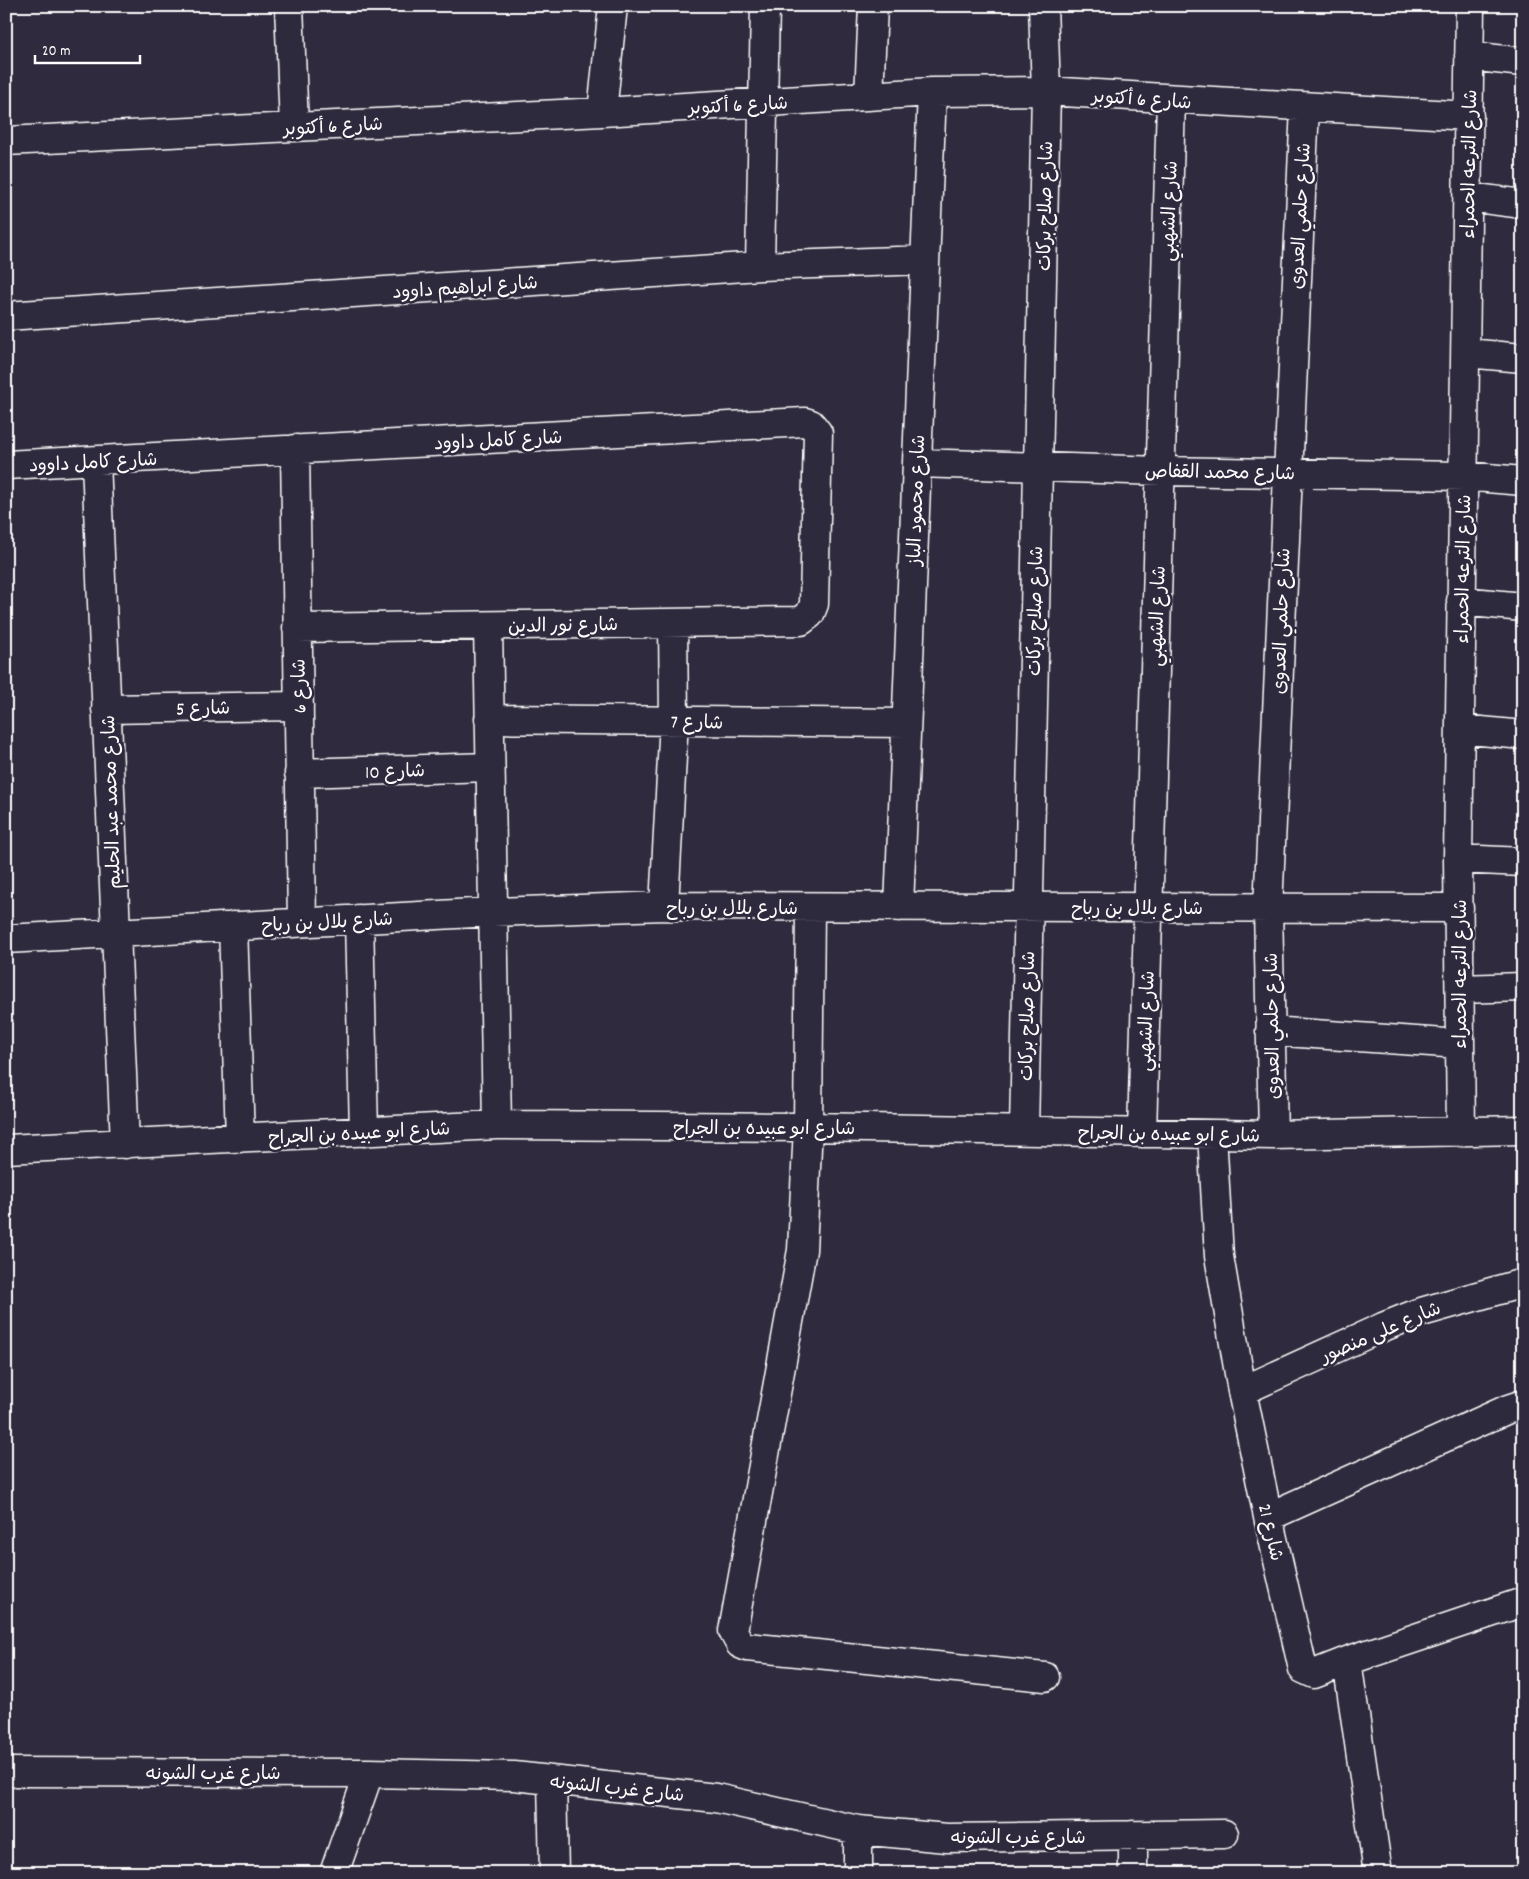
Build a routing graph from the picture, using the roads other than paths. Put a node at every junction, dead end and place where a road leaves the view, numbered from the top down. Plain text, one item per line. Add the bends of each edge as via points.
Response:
1 (289, 6) edge
2 (614, 6) edge
3 (765, 6) edge
4 (873, 6) edge
5 (1043, 6) edge
6 (1470, 6) edge
7 (1469, 56) junction
8 (1523, 62) edge
9 (932, 92) junction
10 (1046, 92) junction
11 (869, 96) junction
12 (1171, 100) junction
13 (762, 102) junction
14 (1305, 107) junction
15 (602, 112) junction
16 (1469, 116) junction
17 (294, 126) junction
18 (6, 142) edge
19 (1468, 197) junction
20 (1523, 204) edge
21 (925, 260) junction
22 (760, 266) junction
23 (6, 316) edge
24 (1466, 353) junction
25 (1523, 358) edge
26 (295, 449) junction
27 (96, 461) junction
28 (917, 463) junction
29 (6, 465) edge
30 (1038, 466) junction
31 (1160, 471) junction
32 (1286, 472) junction
33 (1463, 476) junction
34 (1523, 481) edge
35 (814, 599) joint
36 (1462, 601) junction
37 (1523, 607) edge
38 (673, 623) junction
39 (488, 626) junction
40 (297, 628) junction
41 (298, 706) junction
42 (106, 709) junction
43 (489, 719) junction
44 (674, 720) junction
45 (906, 723) junction
46 (1460, 729) junction
47 (1523, 735) edge
48 (490, 767) junction
49 (300, 773) junction
50 (1458, 859) junction
51 (1523, 862) edge
52 (664, 906) junction
53 (810, 907) junction
54 (898, 907) junction
55 (1028, 907) junction
56 (1148, 907) junction
57 (1268, 908) junction
58 (1459, 908) junction
59 (492, 912) junction
60 (359, 919) junction
61 (302, 922) junction
62 (233, 926) junction
63 (116, 932) junction
64 (6, 939) edge
65 (1523, 987) edge
66 (1460, 989) junction
67 (1270, 1030) junction
68 (1460, 1044) junction
69 (497, 1125) junction
70 (808, 1127) junction
71 (1024, 1130) junction
72 (1523, 1130) edge
73 (364, 1132) junction
74 (1461, 1132) junction
75 (1142, 1133) junction
76 (1212, 1134) junction
77 (1273, 1136) junction
78 (240, 1138) junction
79 (125, 1144) junction
80 (6, 1149) edge
81 (1523, 1283) edge
82 (1242, 1391) junction
83 (1523, 1404) edge
84 (1268, 1517) junction
85 (1523, 1602) edge
86 (1347, 1661) junction
87 (1045, 1677) dead end
88 (6, 1772) edge
89 (369, 1773) junction
90 (552, 1780) junction
91 (858, 1830) junction
92 (1224, 1834) dead end
93 (1133, 1835) junction
94 (334, 1873) edge
95 (554, 1873) edge
96 (858, 1873) edge
97 (1132, 1873) edge
98 (1378, 1873) edge

1 - 17 street
2 - 15 street
3 - 13 street
4 - 11 street
5 - 10 street, شارع صلاح بركات
6 - 7 street, شارع الترعه الحمراء
7 - 8 street
7 - 16 street, شارع الترعه الحمراء
9 - 10 street, شارع 6 أكتوبر
9 - 11 street, شارع 6 أكتوبر
9 - 21 street, شارع محمود الباز
10 - 12 street, شارع 6 أكتوبر
10 - 30 street, شارع صلاح بركات
11 - 13 street, شارع 6 أكتوبر
12 - 14 street, شارع 6 أكتوبر
12 - 31 street, شارع الشهبي
13 - 15 street, شارع 6 أكتوبر
13 - 22 street
14 - 16 street, شارع 6 أكتوبر
14 - 32 street, شارع حلمي العدوى
15 - 17 street, شارع 6 أكتوبر
16 - 19 street, شارع الترعه الحمراء
17 - 18 street, شارع 6 أكتوبر
19 - 20 street
19 - 24 street, شارع الترعه الحمراء
21 - 22 street, شارع ابراهيم داوود
21 - 28 street, شارع محمود الباز
22 - 23 street, شارع ابراهيم داوود
24 - 25 street
24 - 33 street, شارع الترعه الحمراء
26 - 27 street, شارع كامل داوود
26 - 35 street, شارع كامل داوود via 805,422 815,428 820,438
26 - 40 street, شارع 6
27 - 29 street, شارع كامل داوود
27 - 42 street, شارع محمد عبد الحليم
28 - 30 street, شارع محمد القفاص
28 - 45 street, شارع محمود الباز
30 - 31 street, شارع محمد القفاص
30 - 55 street, شارع صلاح بركات
31 - 32 street, شارع محمد القفاص
31 - 56 street, شارع الشهبي
32 - 33 street, شارع محمد القفاص
32 - 57 street, شارع حلمي العدوى
33 - 34 street, شارع محمد القفاص
33 - 36 street, شارع الترعه الحمراء
35 - 38 street, شارع نور الدين via 810,614 801,621
36 - 37 street
36 - 46 street, شارع الترعه الحمراء
38 - 39 street, شارع نور الدين
38 - 44 street
39 - 40 street, شارع نور الدين
39 - 43 street
40 - 41 street, شارع 6
41 - 42 street, شارع 5
41 - 49 street, شارع 6
42 - 63 street, شارع محمد عبد الحليم
43 - 44 street, شارع 7
43 - 48 street
44 - 45 street, شارع 7
44 - 52 street
45 - 54 street, شارع محمود الباز
46 - 47 street
46 - 50 street, شارع الترعه الحمراء
48 - 49 street, شارع 10
48 - 59 street
49 - 61 street, شارع 6
50 - 51 street
50 - 58 street, شارع الترعه الحمراء
52 - 53 street, شارع بلال بن رباح
52 - 59 street, شارع بلال بن رباح
53 - 54 street, شارع بلال بن رباح
53 - 70 street
54 - 55 street, شارع بلال بن رباح
55 - 56 street, شارع بلال بن رباح
55 - 71 street, شارع صلاح بركات
56 - 57 street, شارع بلال بن رباح
56 - 75 street, شارع الشهبي
57 - 58 street, شارع بلال بن رباح
57 - 67 street, شارع حلمي العدوى
58 - 66 street, شارع الترعه الحمراء
59 - 60 street, شارع بلال بن رباح
59 - 69 street
60 - 61 street, شارع بلال بن رباح
60 - 73 street
61 - 62 street, شارع بلال بن رباح
62 - 63 street, شارع بلال بن رباح
62 - 78 street
63 - 64 street, شارع بلال بن رباح
63 - 79 street, شارع محمد عبد الحليم
65 - 66 street
66 - 68 street, شارع الترعه الحمراء
67 - 68 street
67 - 77 street, شارع حلمي العدوى
68 - 74 street, شارع الترعه الحمراء
69 - 70 street, شارع ابو عبيده بن الجراح
69 - 73 street, شارع ابو عبيده بن الجراح
70 - 71 street, شارع ابو عبيده بن الجراح
70 - 87 street via 802,1250 732,1624 736,1638 747,1647
71 - 75 street, شارع ابو عبيده بن الجراح
72 - 74 street, شارع ابو عبيده بن الجراح
73 - 78 street, شارع ابو عبيده بن الجراح
74 - 77 street, شارع ابو عبيده بن الجراح
75 - 76 street, شارع ابو عبيده بن الجراح
76 - 77 street, شارع ابو عبيده بن الجراح
76 - 82 street, شارع 21 via 1219,1256
78 - 79 street, شارع ابو عبيده بن الجراح
79 - 80 street, شارع ابو عبيده بن الجراح
81 - 82 street, شارع على منصور via 1418,1313
82 - 84 street, شارع 21
83 - 84 street
84 - 86 street, شارع 21 via 1303,1669 1314,1674
85 - 86 street
86 - 98 street
88 - 89 street, شارع غرب الشونه
89 - 90 street, شارع غرب الشونه via 514,1776
89 - 94 street
90 - 91 street, شارع غرب الشونه via 716,1798
90 - 95 street
91 - 93 street, شارع غرب الشونه via 947,1838
91 - 96 street
92 - 93 street, شارع غرب الشونه
93 - 97 street

